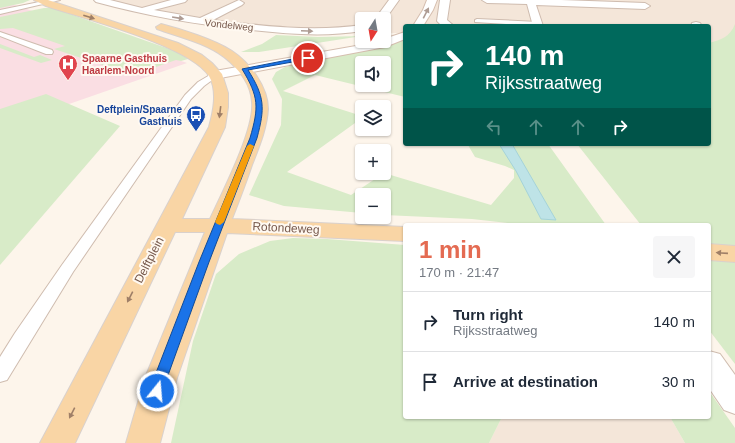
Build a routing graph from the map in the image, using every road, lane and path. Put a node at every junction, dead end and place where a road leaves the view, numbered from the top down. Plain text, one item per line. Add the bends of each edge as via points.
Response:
1 (57, 0) edge
2 (64, 0) edge
3 (99, 0) edge
4 (182, 0) edge
5 (394, 0) edge
6 (432, 0) edge
7 (445, 0) edge
8 (487, 0) edge
9 (42, 1) edge
10 (222, 1) dead end
11 (242, 1) edge
12 (530, 1) edge
13 (568, 2) edge
14 (642, 3) edge
15 (417, 7) dead end
16 (0, 12) edge
17 (385, 12) edge
18 (138, 15) junction
19 (478, 21) dead end
20 (200, 22) junction
21 (148, 23) dead end
22 (413, 24) edge
23 (414, 24) edge
24 (446, 24) edge
25 (523, 24) edge
26 (538, 24) edge
27 (403, 28) edge
28 (355, 29) edge
29 (403, 30) edge
30 (391, 31) edge
31 (0, 34) edge
32 (391, 36) edge
33 (403, 36) edge
34 (355, 39) edge
35 (355, 45) edge
36 (49, 52) dead end
37 (268, 53) dead end
38 (228, 54) joint
39 (244, 63) junction
40 (215, 74) junction
41 (167, 225) junction
42 (219, 225) junction
43 (403, 234) edge
44 (711, 252) edge
45 (735, 254) edge
46 (711, 366) edge
47 (0, 374) edge
48 (735, 400) edge
49 (58, 443) edge
50 (143, 443) edge

1 - 9 lane
2 - 18 main road, Vondelweg
3 - 18 street, Vondelweg
4 - 18 street
5 - 17 street
23 -> 6 street via 428,10
7 - 24 street via 442,21
8 - 12 street
9 - 16 lane
9 -> 40 main road via 165,43 194,56
10 - 11 street
11 - 20 street
12 - 13 street
12 - 26 street
13 - 14 street
15 - 22 street
18 -> 20 street, Vondelweg
19 - 25 lane
20 -> 28 street, Vondelweg via 311,31
21 - 38 main road, Vondelweg via 191,37
27 - 30 street
29 - 32 street
31 - 36 lane
33 - 39 street via 385,43 355,49
34 - 37 street
35 - 39 street
38 - 39 street
39 - 40 street
39 - 42 main road via 260,102 259,120
40 -> 41 main road, Delftplein via 221,86 217,127
40 - 47 lane via 188,97 55,287
41 - 42 main road, Rotondeweg
41 -> 49 main road, Delftplein
42 - 43 main road, Rotondeweg
42 - 50 main road via 160,378
45 -> 44 main road
46 - 48 street

